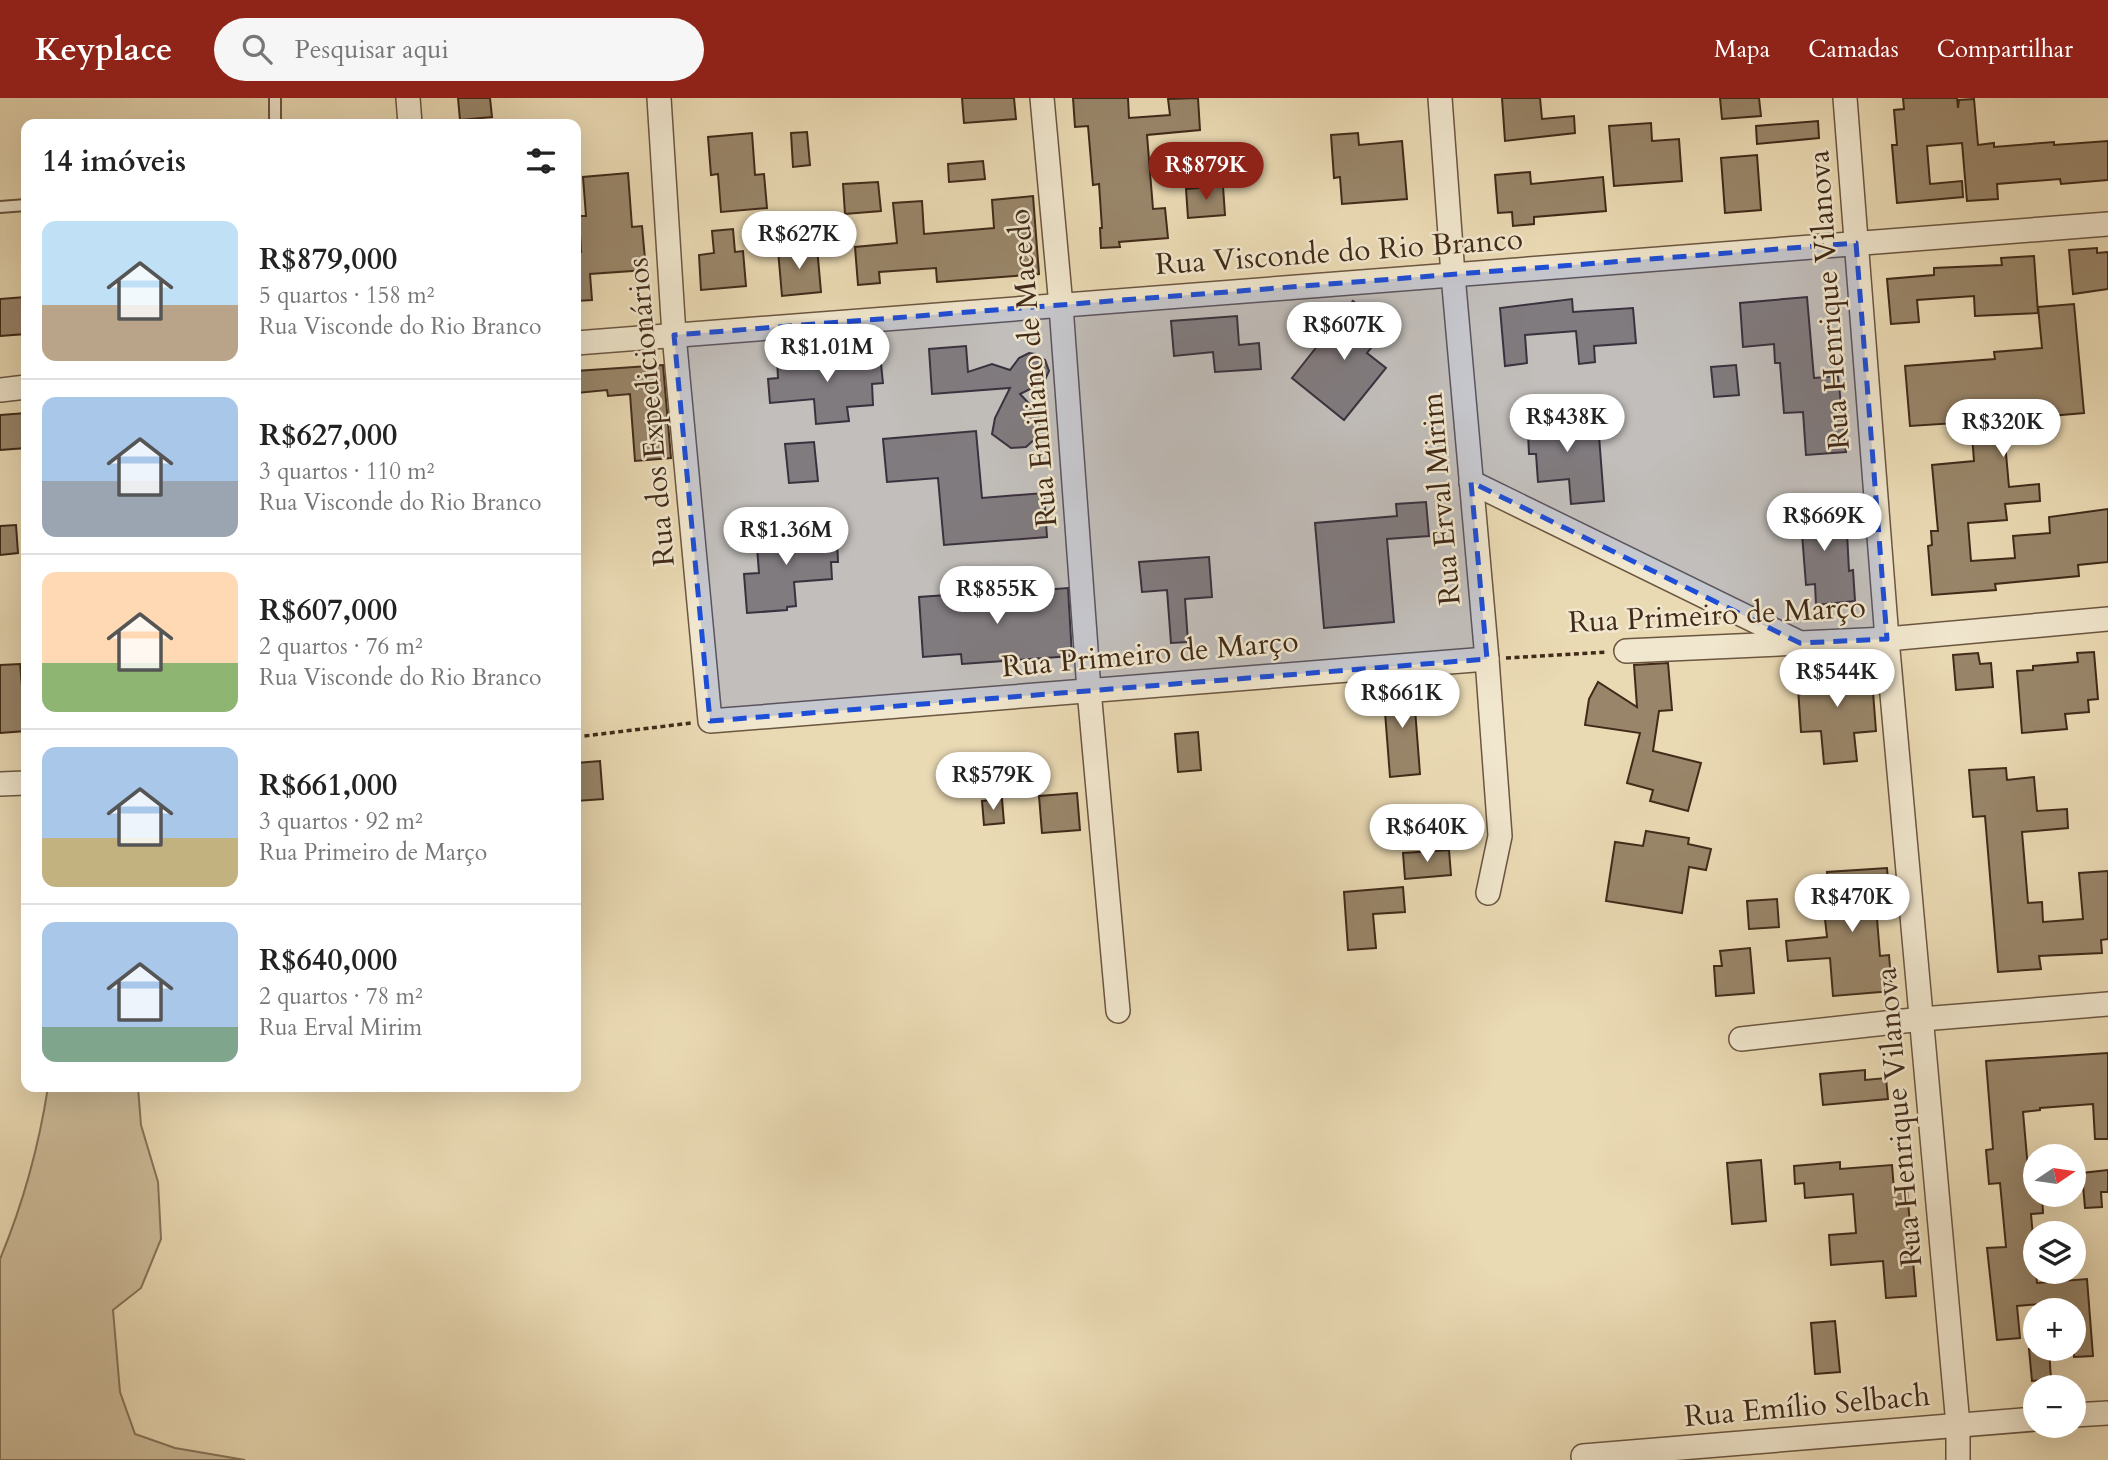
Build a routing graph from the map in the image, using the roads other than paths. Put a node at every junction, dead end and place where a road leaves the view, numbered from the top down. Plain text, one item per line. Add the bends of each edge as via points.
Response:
1 (275, 98) edge
2 (408, 98) edge
3 (659, 98) edge
4 (1042, 98) edge
5 (1440, 98) edge
6 (1845, 98) edge
7 (275, 119) edge
8 (410, 119) edge
9 (21, 205) edge
10 (0, 207) edge
11 (2108, 224) edge
12 (1856, 243) junction
13 (1453, 275) junction
14 (1061, 306) junction
15 (674, 335) junction
16 (581, 343) edge
17 (21, 388) edge
18 (0, 390) edge
19 (1471, 482) junction
20 (2108, 619) edge
21 (1887, 639) junction
22 (1800, 643) junction
23 (1626, 651) road end
24 (1488, 659) junction
25 (1089, 690) junction
26 (710, 721) joint
27 (21, 783) edge
28 (0, 784) edge
29 (1488, 893) dead end
30 (2108, 1004) edge
31 (1118, 1011) dead end
32 (1922, 1019) junction
33 (1741, 1039) dead end
34 (2108, 1413) edge
35 (2086, 1414) edge
36 (2023, 1420) edge
37 (1958, 1425) junction
38 (1583, 1456) dead end
39 (1958, 1460) edge

1 - 7 lane
2 - 8 street
3 - 15 street, Rua dos Expedicionários
4 - 14 street, Rua Emiliano de Macedo
5 - 13 street, Rua Erval Mirim
6 - 12 street, Rua Henrique Vilanova
9 - 10 lane
11 - 12 street, Rua Visconde do Rio Branco
12 - 13 street, Rua Visconde do Rio Branco
12 - 21 street, Rua Henrique Vilanova
13 - 14 street, Rua Visconde do Rio Branco
13 - 19 street, Rua Erval Mirim
14 - 15 street, Rua Visconde do Rio Branco
14 - 25 street, Rua Emiliano de Macedo
15 - 16 street, Rua Visconde do Rio Branco
15 - 26 street, Rua dos Expedicionários
17 - 18 street
19 - 22 street
19 - 24 street, Rua Erval Mirim
20 - 21 street, Rua Primeiro de Março
21 - 22 street, Rua Primeiro de Março
21 - 32 street, Rua Henrique Vilanova
22 - 23 street, Rua Primeiro de Março
24 - 25 street, Rua Primeiro de Março
24 - 29 street, Rua Erval Mirim via 1500,836
25 - 26 street, Rua Primeiro de Março
25 - 31 street, Rua Emiliano de Macedo
27 - 28 street
30 - 32 street
32 - 33 street
32 - 37 street, Rua Henrique Vilanova
34 - 35 street
36 - 37 street, Rua Emílio Selbach
37 - 38 street, Rua Emílio Selbach
37 - 39 street, Rua Henrique Vilanova

